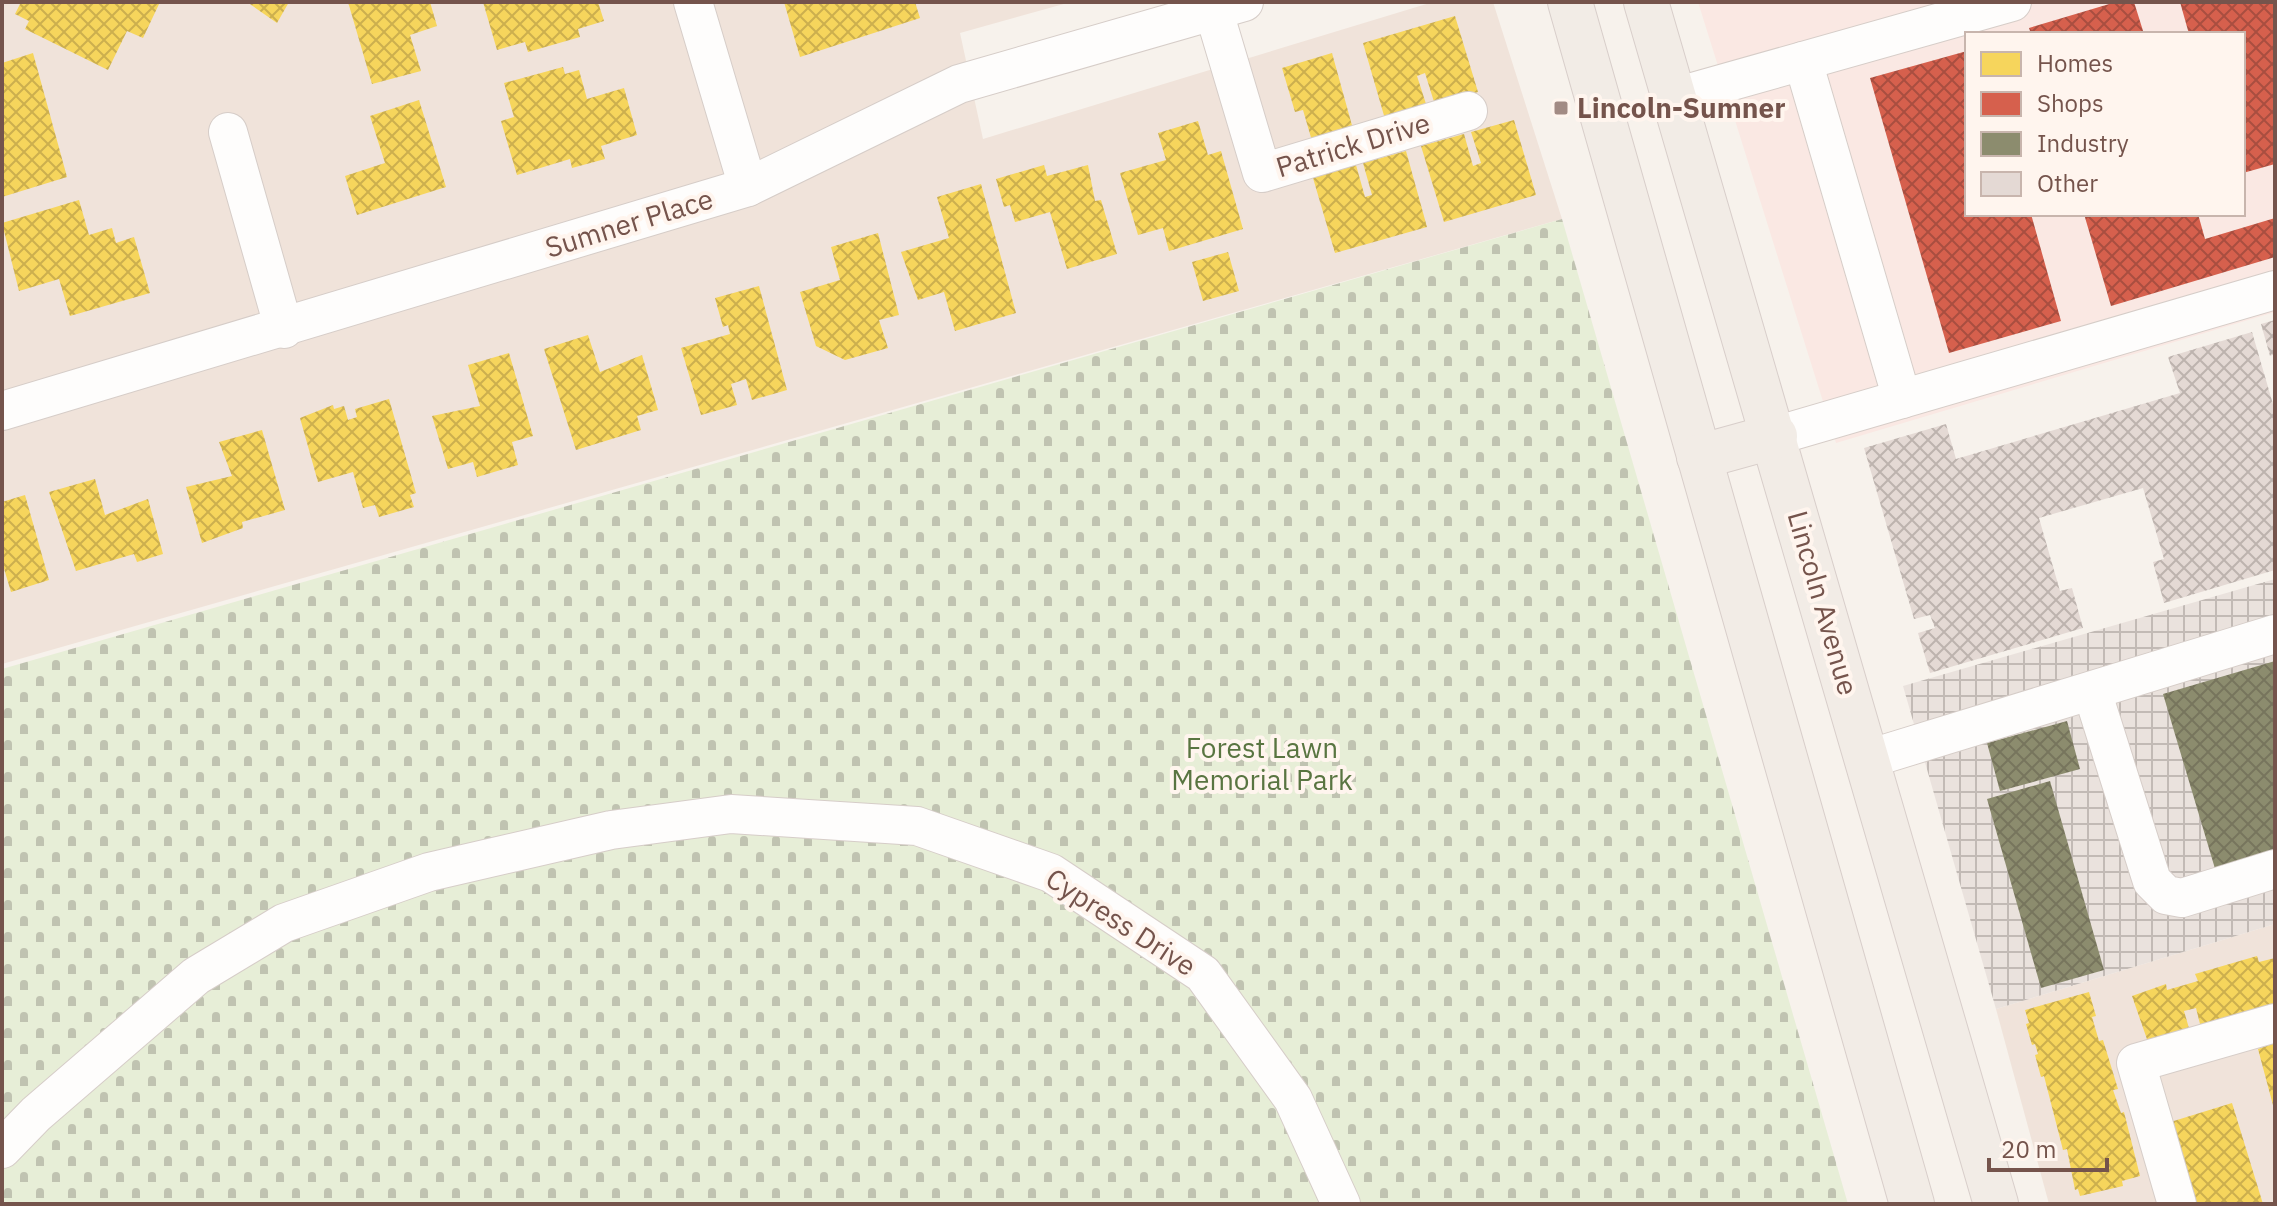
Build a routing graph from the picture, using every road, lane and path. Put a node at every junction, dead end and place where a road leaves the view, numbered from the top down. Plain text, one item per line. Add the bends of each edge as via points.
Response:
1 (693, 2) edge
2 (1570, 2) edge
3 (1646, 2) edge
4 (2012, 2) edge
5 (1223, 5) edge
6 (1803, 61) junction
7 (1675, 97) junction
8 (1468, 111) dead end
9 (228, 132) dead end
10 (748, 187) junction
11 (2275, 290) edge
12 (284, 329) junction
13 (1902, 399) junction
14 (2, 411) edge
15 (1775, 436) junction
16 (1699, 457) junction
17 (2275, 634) edge
18 (2092, 691) junction
19 (1868, 759) junction
20 (2275, 869) edge
21 (2275, 1023) edge
22 (2, 1149) edge
23 (2174, 1203) edge
24 (1341, 1204) edge
25 (1912, 1204) edge
26 (1996, 1204) edge

1 - 10 street
2 - 16 main road
3 - 7 main road, Lincoln Avenue
4 - 6 street
5 - 8 street, Patrick Drive via 1262,173
5 - 10 street, Sumner Place via 959,84
6 - 7 street
6 - 13 street
7 - 15 main road, Lincoln Avenue
9 - 12 street
10 - 12 street, Sumner Place
11 - 13 street
12 - 14 street, Sumner Place
13 - 15 street
15 - 16 main road
15 - 19 main road, Lincoln Avenue
16 - 25 main road
17 - 18 street
18 - 19 street
18 - 20 street via 2152,881 2166,895 2182,898
19 - 26 main road, Lincoln Avenue
21 - 23 street via 2136,1063
22 - 24 street, Cypress Drive via 196,976 284,923 429,872 611,830 731,814 917,826 1051,873 1203,974 1293,1099

